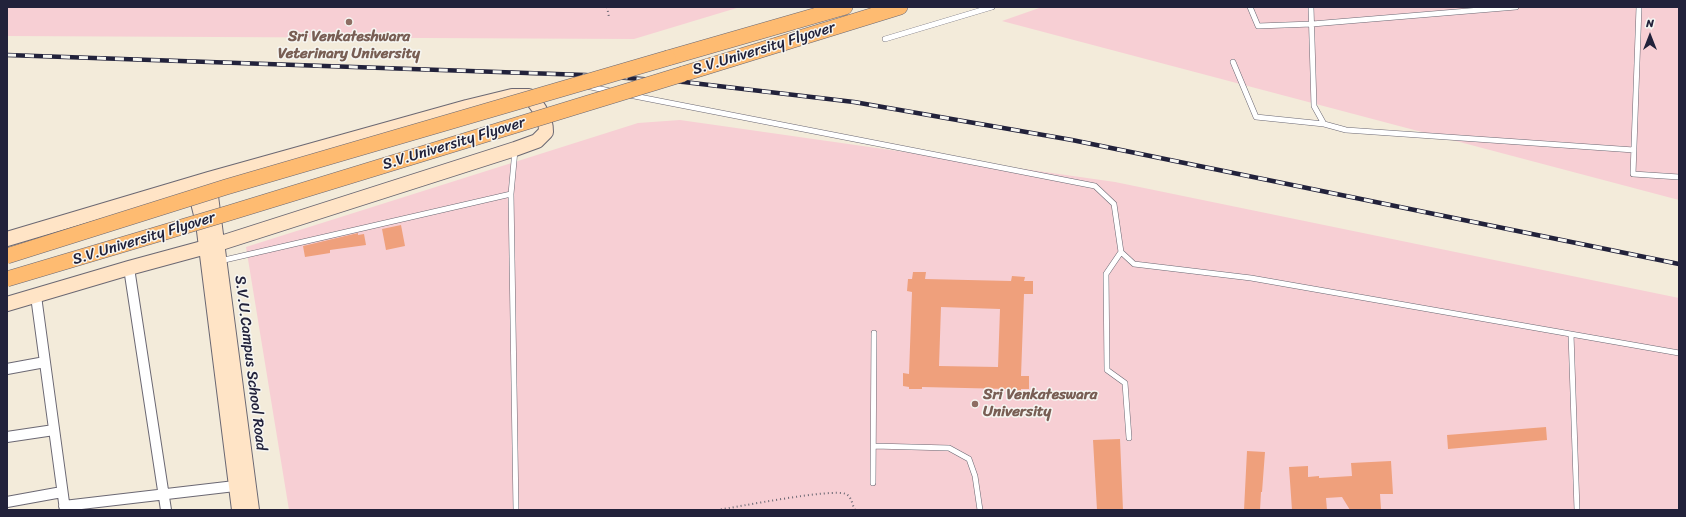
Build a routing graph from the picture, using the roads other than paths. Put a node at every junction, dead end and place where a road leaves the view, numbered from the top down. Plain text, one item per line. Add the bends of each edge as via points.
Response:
1 (845, 7) edge
2 (900, 7) edge
3 (992, 7) edge
4 (1250, 7) edge
5 (1311, 7) edge
6 (1516, 7) edge
7 (1639, 7) edge
8 (1312, 24) junction
9 (885, 39) dead end
10 (1232, 62) dead end
11 (529, 96) junction
12 (1324, 124) junction
13 (515, 149) junction
14 (1634, 150) junction
15 (1679, 177) edge
16 (209, 179) junction
17 (194, 183) junction
18 (512, 194) junction
19 (209, 222) junction
20 (7, 239) edge
21 (212, 246) junction
22 (1121, 252) junction
23 (7, 256) edge
24 (220, 261) junction
25 (129, 268) junction
26 (7, 279) edge
27 (36, 296) junction
28 (7, 304) edge
29 (874, 333) dead end
30 (1571, 334) junction
31 (1679, 353) edge
32 (45, 362) junction
33 (7, 369) edge
34 (54, 430) junction
35 (7, 437) edge
36 (1129, 438) dead end
37 (874, 446) junction
38 (873, 483) dead end
39 (235, 486) junction
40 (62, 492) junction
41 (164, 495) junction
42 (7, 502) edge
43 (64, 508) edge
44 (166, 510) edge
45 (239, 510) edge
46 (252, 510) edge
47 (516, 510) edge
48 (980, 510) edge
49 (1577, 510) edge

1 - 23 main road, S.V.University Flyover, bridge via 226,187
2 - 26 main road, S.V.University Flyover, bridge
3 - 9 lane
4 - 8 lane via 1258,26
5 - 8 lane
6 - 8 lane
7 - 14 lane
8 - 12 lane via 1314,106
10 - 12 lane via 1256,117
11 - 13 street via 539,107 546,122 546,132 537,141
11 - 16 street via 512,96 468,107
11 - 22 lane via 557,87 577,85 1095,186 1114,204
12 - 14 lane via 1346,130
13 - 18 lane
13 - 21 street
14 - 15 lane via 1633,174
16 - 17 street
16 - 19 street
17 - 19 street
17 - 20 street
18 - 24 lane
18 - 47 lane
19 - 21 street, S.V.U.Campus School Road
21 - 24 street, S.V.U.Campus School Road
21 - 25 street
21 - 39 street, S.V.U.Campus School Road
22 - 30 lane via 1134,264 1251,278
22 - 36 lane via 1106,274 1107,370 1125,382
24 - 46 street, S.V.U.Campus School Road
25 - 27 street
25 - 41 street
27 - 28 street
27 - 32 street
29 - 37 lane
30 - 31 lane
30 - 49 lane
32 - 33 street
32 - 34 street
34 - 35 street
34 - 40 street
37 - 38 lane
37 - 48 lane via 949,448 969,459 975,476
39 - 41 street
39 - 45 street, S.V.U.Campus School Road
40 - 42 street
40 - 43 street
41 - 43 street
41 - 44 street

